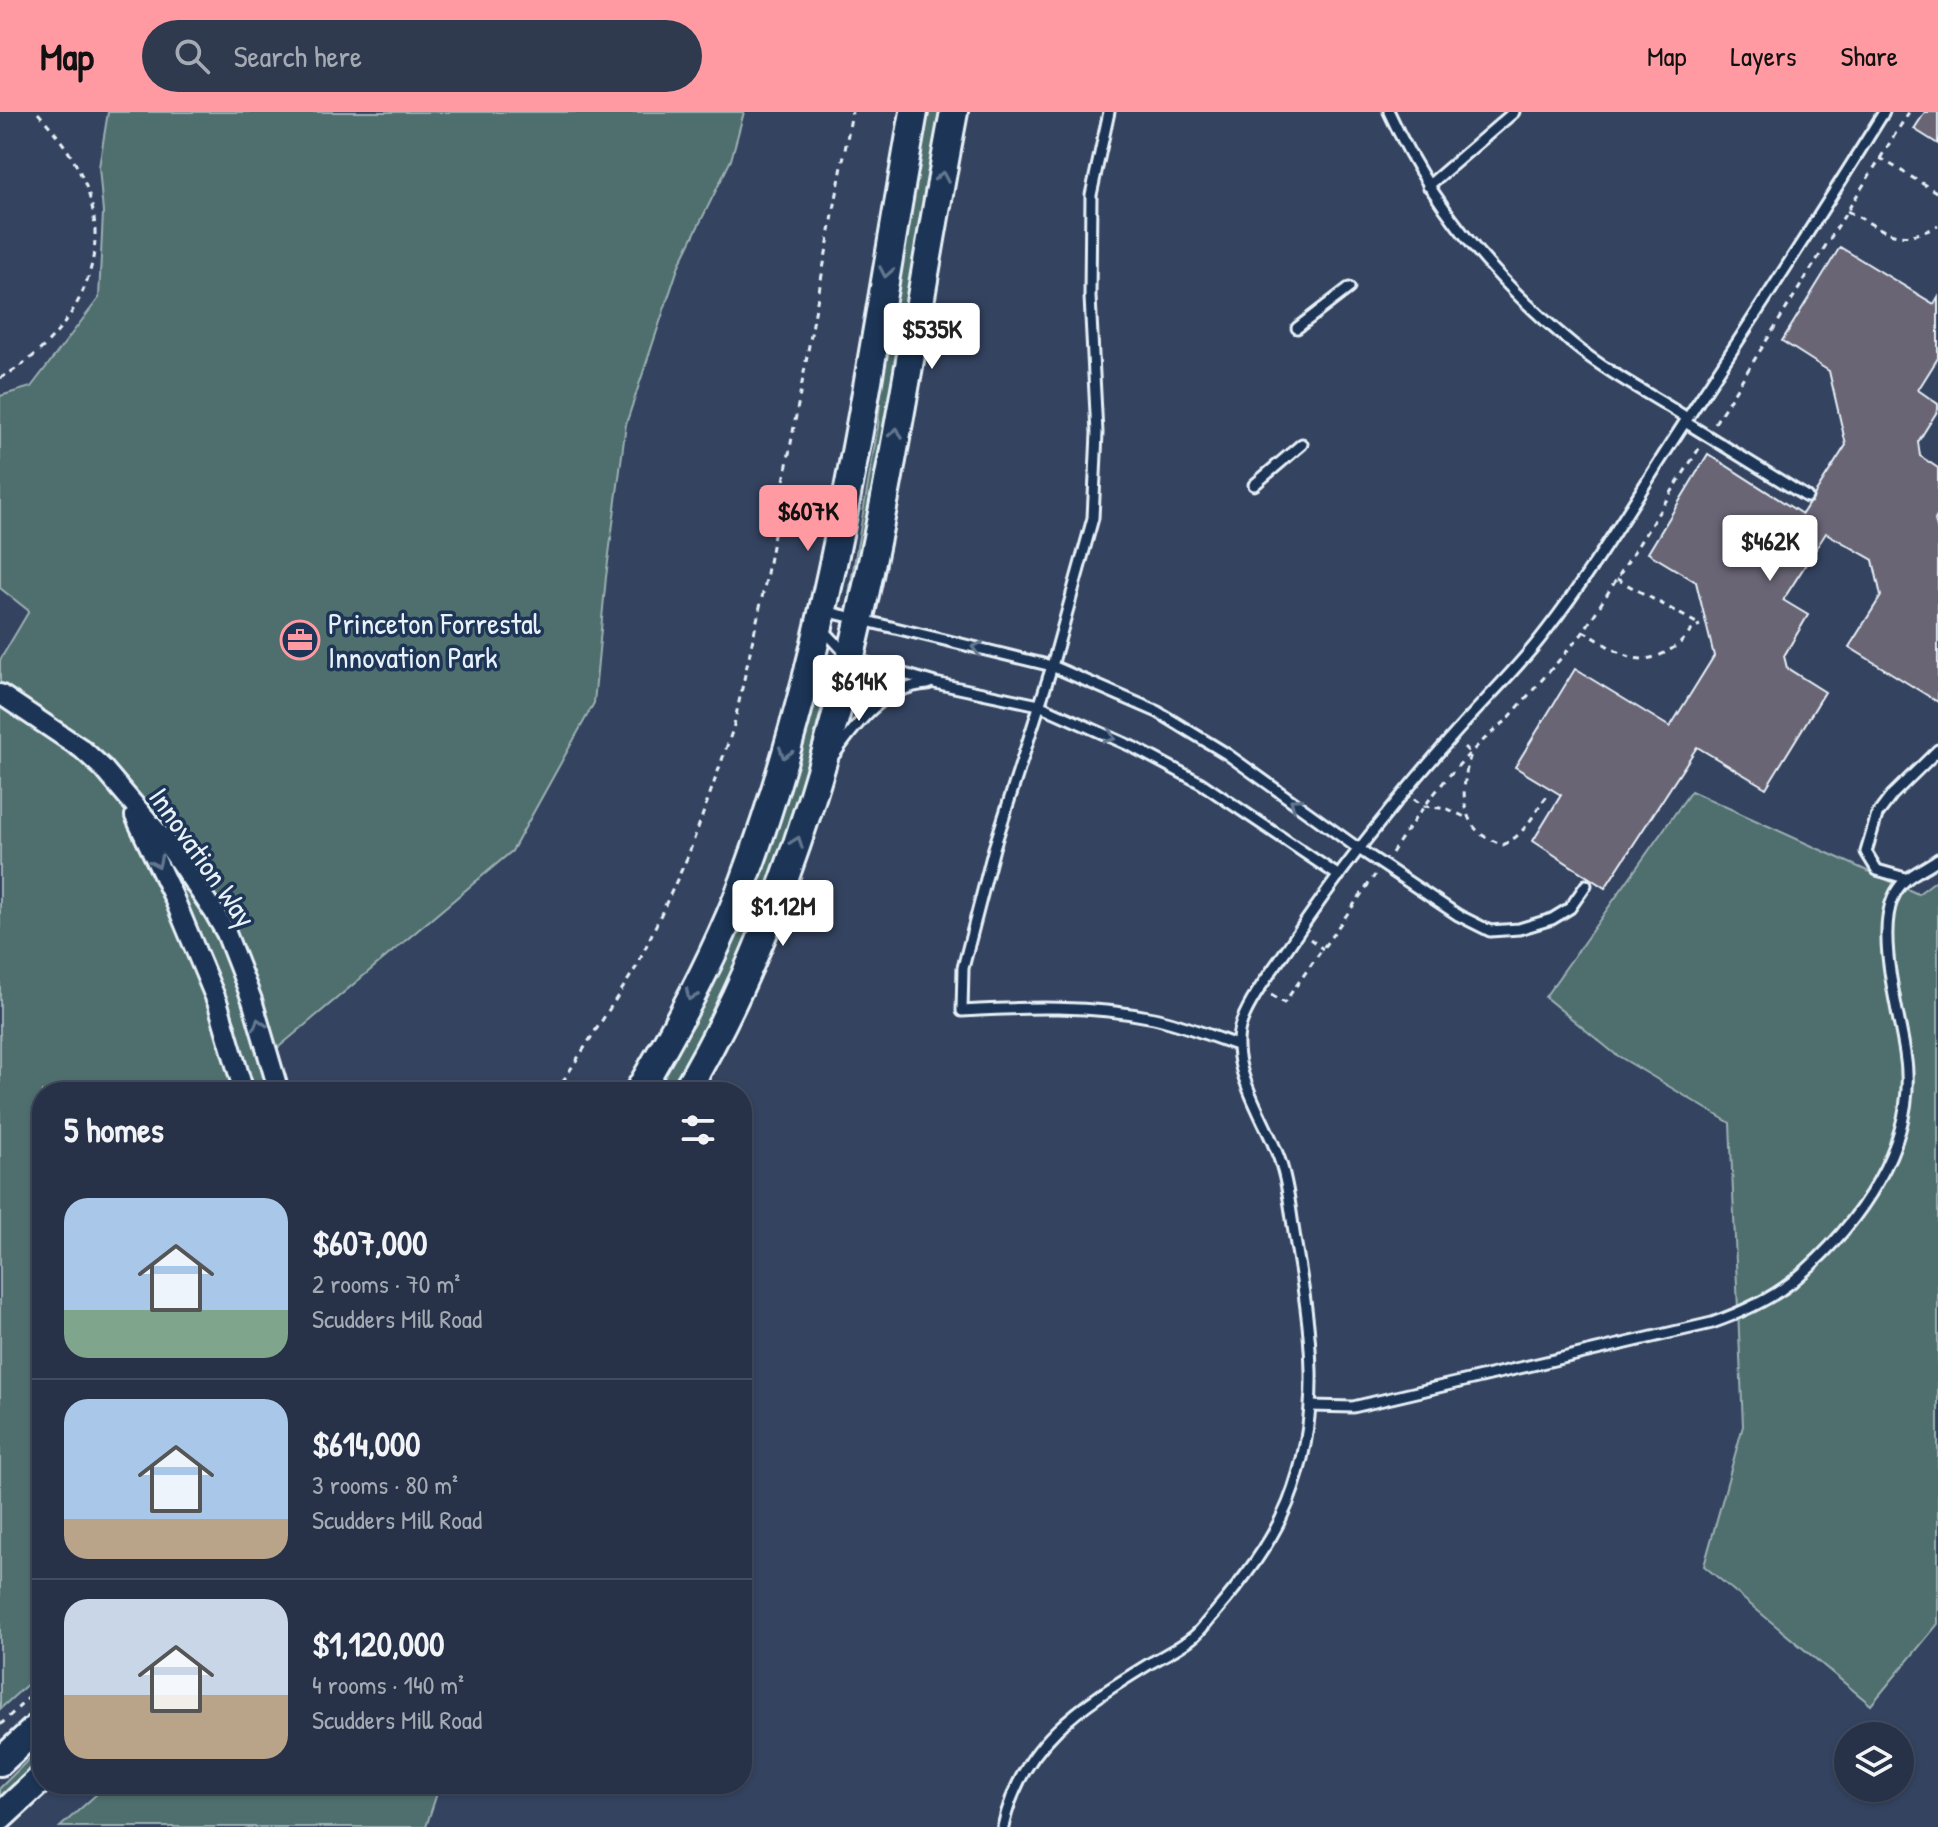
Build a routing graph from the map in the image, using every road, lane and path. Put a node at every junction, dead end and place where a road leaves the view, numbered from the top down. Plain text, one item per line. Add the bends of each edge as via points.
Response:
1 (37, 112) edge
2 (852, 112) edge
3 (914, 112) edge
4 (954, 112) edge
5 (1109, 112) edge
6 (1389, 112) edge
7 (1514, 112) edge
8 (1884, 112) edge
9 (1880, 158) dead end
10 (1428, 186) junction
11 (1938, 193) edge
12 (1847, 211) dead end
13 (1938, 226) edge
14 (1349, 288) dead end
15 (1297, 328) dead end
16 (0, 378) edge
17 (1686, 420) junction
18 (1302, 444) dead end
19 (1254, 485) dead end
20 (1807, 497) dead end
21 (1617, 579) dead end
22 (820, 616) junction
23 (859, 620) junction
24 (1583, 631) dead end
25 (850, 658) junction
26 (1052, 666) junction
27 (935, 683) junction
28 (0, 694) edge
29 (1039, 705) junction
30 (1938, 750) edge
31 (1471, 754) dead end
32 (819, 776) junction
33 (123, 792) junction
34 (1547, 796) dead end
35 (1423, 806) dead end
36 (1469, 819) junction
37 (1359, 849) junction
38 (1938, 859) edge
39 (1339, 876) junction
40 (1905, 878) junction
41 (1586, 885) dead end
42 (236, 956) junction
43 (203, 969) junction
44 (1237, 1045) junction
45 (653, 1068) junction
46 (241, 1082) edge
47 (276, 1082) edge
48 (562, 1082) edge
49 (636, 1082) edge
50 (644, 1082) edge
51 (690, 1082) edge
52 (1311, 1406) junction
53 (32, 1695) edge
54 (0, 1725) edge
55 (32, 1732) edge
56 (0, 1762) edge
57 (32, 1787) edge
58 (0, 1817) edge
59 (1003, 1827) edge

1 - 16 path via 77,165 91,208 94,254 69,317 17,369
2 - 48 path via 733,729 688,856 637,966
3 -> 22 main road
23 -> 4 main road
5 - 26 lane via 1091,195 1097,433 1093,518
6 - 10 lane
7 - 10 lane
8 - 17 lane
9 - 11 path
10 - 17 lane via 1460,231 1536,312 1576,347
12 - 13 path via 1907,237
14 - 15 lane
17 - 20 lane
17 - 37 lane via 1587,577 1542,637
18 - 19 lane
21 - 24 path via 1700,625 1661,657 1642,660 1619,655
22 - 23 lane
22 - 25 lane
22 -> 45 main road via 744,880
23 - 25 main road
26 -> 23 lane
25 - 27 lane
25 - 32 main road
26 - 29 lane
37 -> 26 lane via 1227,754 1158,712
27 - 29 lane
27 - 32 lane via 897,691 869,710
28 - 33 street, Innovation Way via 82,749
29 -> 39 lane via 1201,783
29 - 44 lane via 963,968 962,1011 1094,1010 1156,1018
30 - 40 lane via 1877,815 1866,852 1877,870
31 - 36 path via 1464,787
51 -> 32 main road via 758,944
33 - 42 street, Innovation Way via 214,912
33 -> 43 street, Innovation Way
34 - 36 path via 1526,829 1503,845 1478,832
35 - 36 path
37 - 39 lane
37 - 41 lane via 1490,931 1552,919 1570,908
38 - 40 lane
39 - 44 lane via 1268,977 1241,1022
40 - 52 lane via 1892,899 1888,933 1894,1003 1906,1055 1907,1099 1896,1148 1837,1238 1791,1283 1749,1309 1712,1323 1353,1407
42 - 43 street
47 -> 42 street, Innovation Way
43 - 46 street, Innovation Way
44 - 52 lane via 1243,1075 1282,1166 1305,1298
45 - 49 lane
45 - 50 main road
52 - 59 lane via 1303,1457 1266,1546 1195,1636 1063,1722 1022,1773
53 - 54 path
55 - 56 main road
57 - 58 main road

